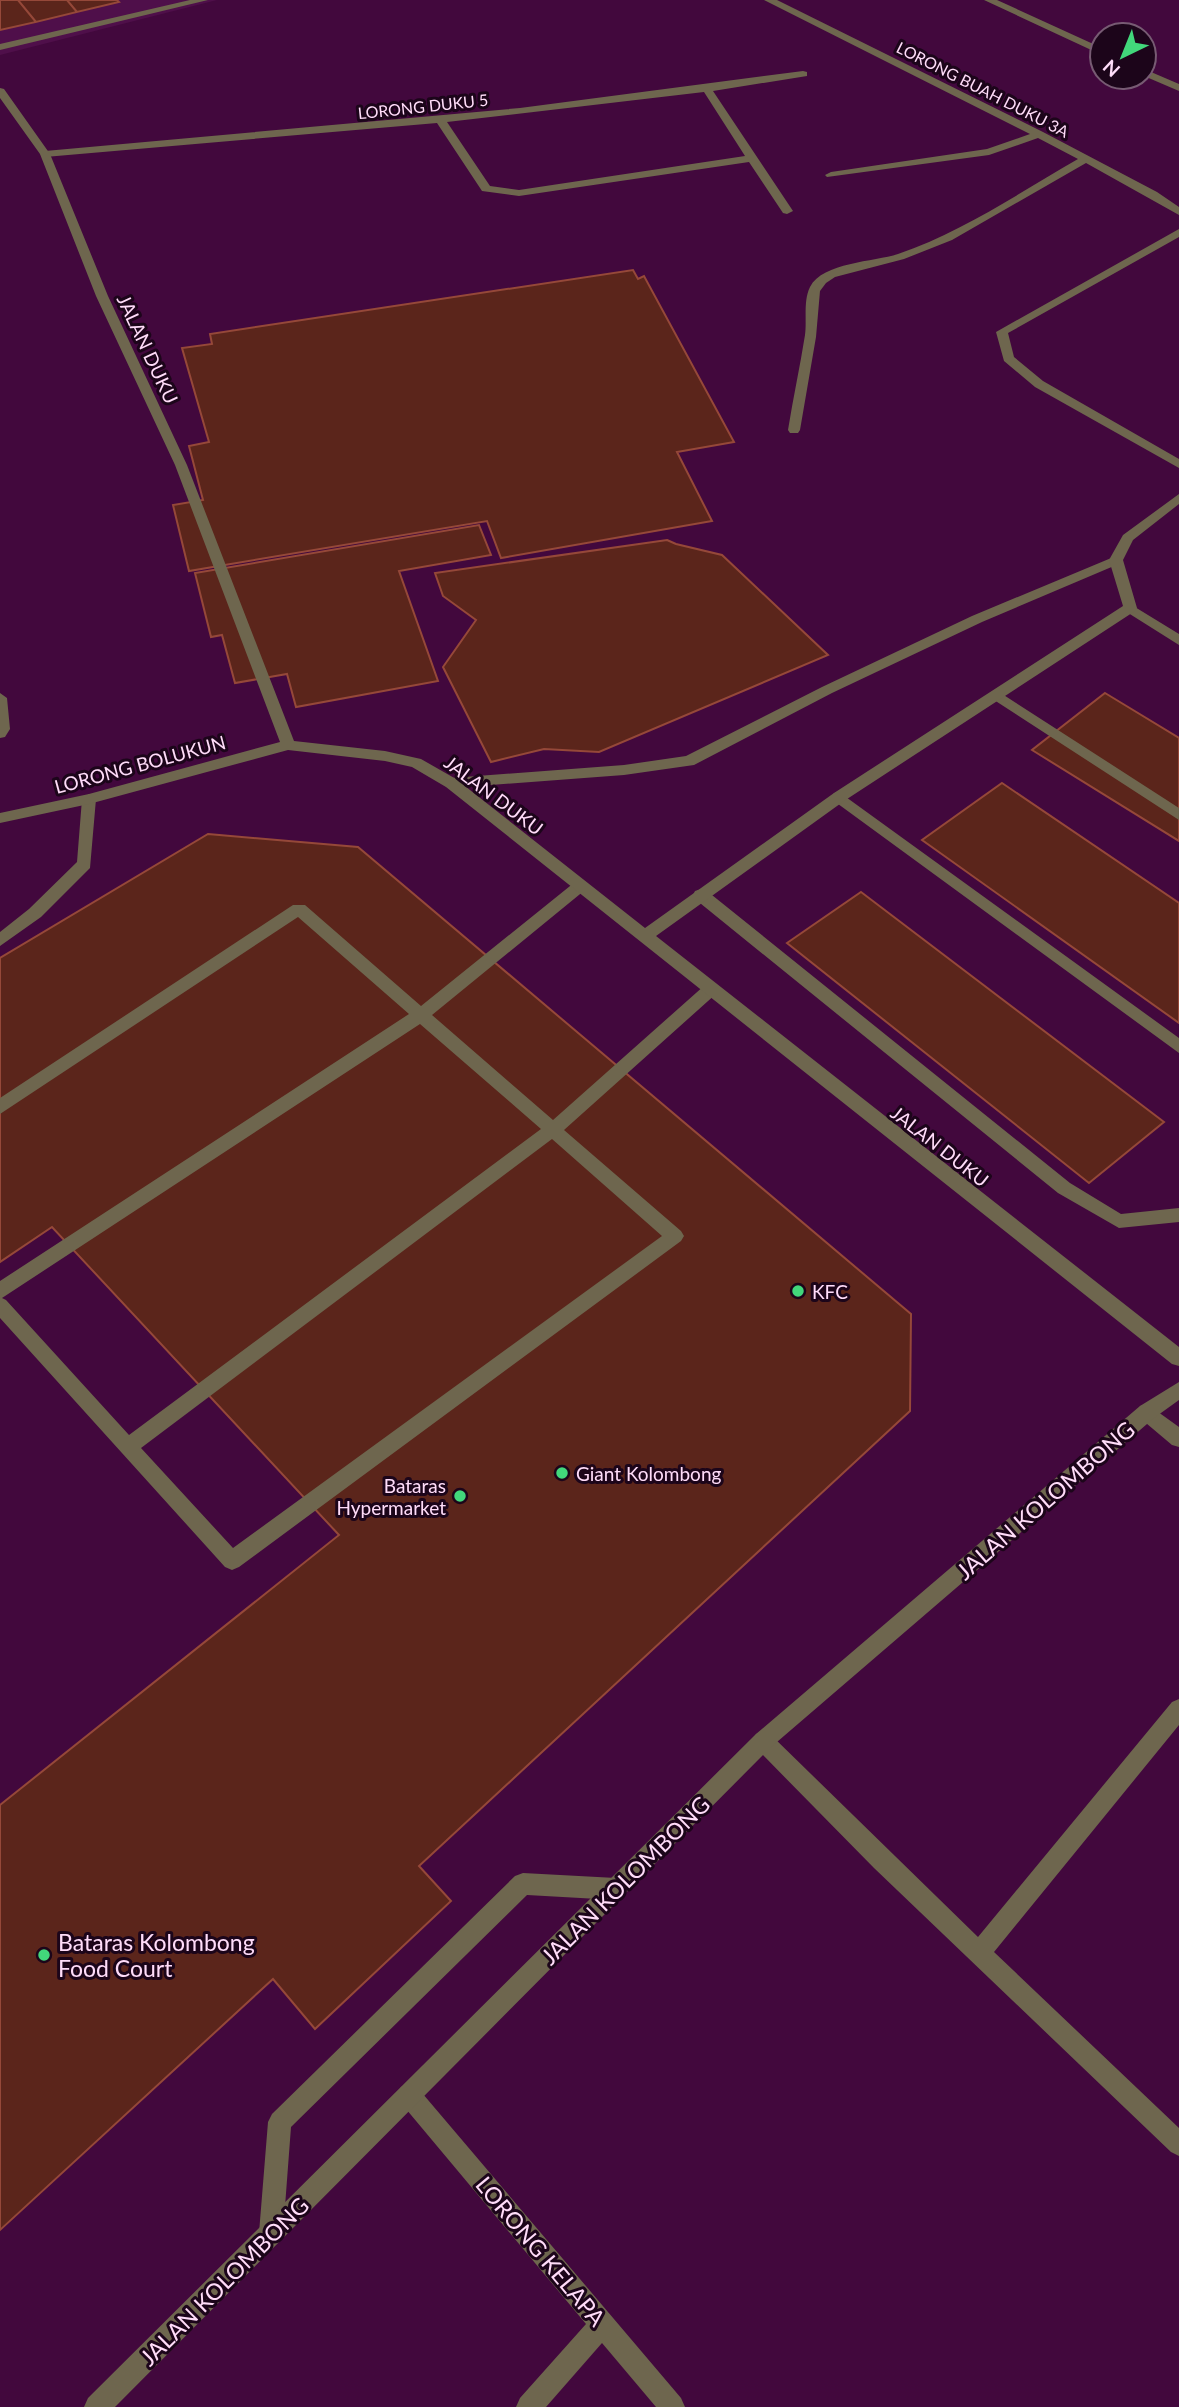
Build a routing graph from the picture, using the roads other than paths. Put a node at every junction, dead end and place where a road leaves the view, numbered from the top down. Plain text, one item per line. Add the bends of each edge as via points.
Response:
1 (203, 0) edge
2 (769, 0) edge
3 (989, 0) edge
4 (1088, 46) edge
5 (0, 47) edge
6 (803, 74) dead end
7 (1158, 78) edge
8 (1179, 88) edge
9 (707, 89) junction
10 (0, 91) edge
11 (441, 121) junction
12 (1039, 134) junction
13 (45, 154) junction
14 (751, 158) junction
15 (1085, 159) junction
16 (831, 175) dead end
17 (787, 211) dead end
18 (1179, 212) edge
19 (1179, 232) edge
20 (794, 430) dead end
21 (1179, 464) edge
22 (1179, 498) edge
23 (1116, 560) junction
24 (1130, 608) junction
25 (1179, 640) edge
26 (996, 695) junction
27 (0, 698) edge
28 (0, 733) edge
29 (288, 745) junction
30 (451, 783) junction
31 (839, 797) junction
32 (89, 799) junction
33 (1179, 815) edge
34 (0, 818) edge
35 (580, 886) junction
36 (701, 895) junction
37 (643, 937) junction
38 (0, 940) edge
39 (710, 989) junction
40 (421, 1015) junction
41 (1179, 1047) edge
42 (0, 1107) edge
43 (554, 1129) junction
44 (1179, 1215) edge
45 (0, 1291) edge
46 (0, 1305) edge
47 (1179, 1358) edge
48 (1179, 1390) edge
49 (1147, 1412) junction
50 (1179, 1439) edge
51 (128, 1447) junction
52 (1179, 1709) edge
53 (764, 1741) junction
54 (616, 1889) junction
55 (979, 1953) junction
56 (409, 2095) junction
57 (1179, 2144) edge
58 (271, 2233) junction
59 (603, 2324) junction
60 (99, 2406) edge
61 (529, 2407) edge
62 (673, 2407) edge

1 - 5 street
2 - 12 street, LORONG BUAH DUKU 3A
3 - 4 street
6 - 9 street, LORONG DUKU 5
7 - 8 street
9 - 11 street, LORONG DUKU 5
9 - 14 street
10 - 13 street, JALAN DUKU
11 - 13 street, LORONG DUKU 5
11 - 14 street via 486,189 519,193
12 - 15 street, LORONG BUAH DUKU 3A
12 - 16 street via 989,152
13 - 29 street, JALAN DUKU via 102,296 181,465
14 - 17 street
15 - 18 street, LORONG BUAH DUKU 3A
15 - 20 street via 938,241 901,257 823,279 813,299
19 - 21 street via 1002,332 1007,358 1040,384
22 - 23 street via 1128,538
23 - 24 street
23 - 30 street via 952,631 689,761
24 - 25 street
24 - 26 street
26 - 31 street
26 - 33 street
27 - 28 street
29 - 30 street, JALAN DUKU via 385,755 416,763
29 - 32 street, LORONG BOLUKUN
30 - 35 street, JALAN DUKU
31 - 36 street
31 - 41 street
32 - 34 street, LORONG BOLUKUN
32 - 38 street via 85,864
35 - 37 street, JALAN DUKU
35 - 40 street
36 - 37 street
36 - 44 street via 1063,1188 1119,1221
37 - 39 street, JALAN DUKU
39 - 43 street
39 - 47 street, JALAN DUKU
40 - 42 street via 299,909
40 - 43 street
40 - 45 street
43 - 51 street
43 - 51 street via 676,1236 232,1561
46 - 51 street
48 - 49 street, JALAN KOLOMBONG
49 - 50 street
49 - 53 street, JALAN KOLOMBONG
52 - 55 street
53 - 54 street, JALAN KOLOMBONG
53 - 55 street
54 - 56 street, JALAN KOLOMBONG
54 - 58 street via 523,1884 280,2122
55 - 57 street
56 - 58 street, JALAN KOLOMBONG
56 - 59 street, LORONG KELAPA
58 - 60 street, JALAN KOLOMBONG
59 - 61 street
59 - 62 street, LORONG KELAPA

